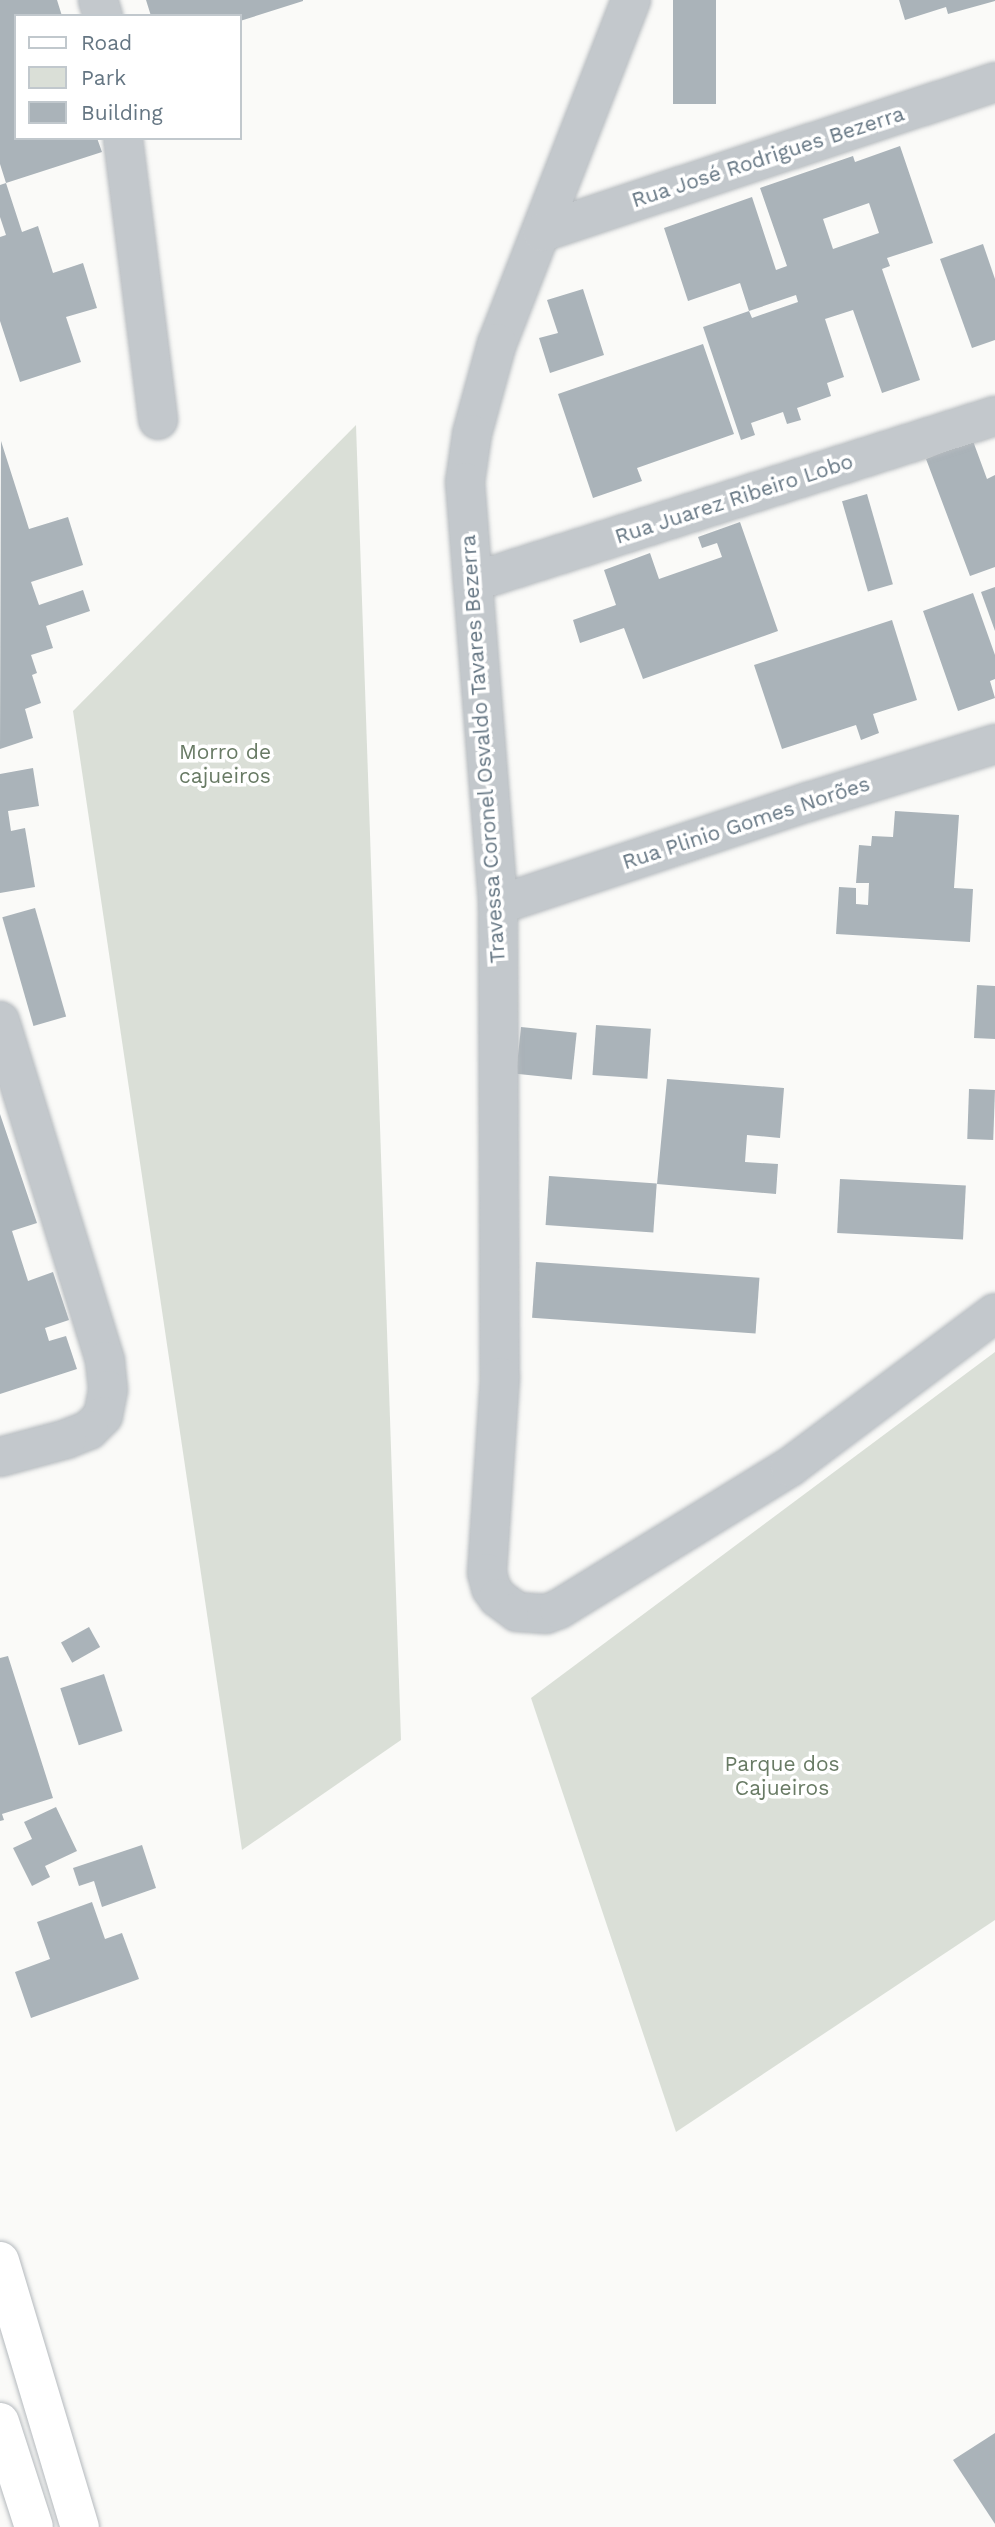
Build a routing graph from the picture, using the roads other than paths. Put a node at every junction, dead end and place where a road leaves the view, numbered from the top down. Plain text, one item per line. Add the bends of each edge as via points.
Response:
1 (631, 0) edge
2 (995, 82) edge
3 (123, 140) edge
4 (542, 232) junction
5 (995, 416) edge
6 (158, 421) dead end
7 (473, 582) junction
8 (995, 744) edge
9 (498, 905) junction
10 (0, 1021) edge
11 (995, 1313) edge
12 (0, 1457) edge
13 (0, 2261) edge
14 (0, 2422) edge
15 (34, 2527) edge
16 (80, 2527) edge

1 - 4 street, Travessa Coronel Osvaldo Tavares Bezerra
2 - 4 street, Rua José Rodrigues Bezerra
3 - 6 street
4 - 7 street, Travessa Coronel Osvaldo Tavares Bezerra via 497,343 471,434 465,482
5 - 7 street, Rua Juarez Ribeiro Lobo
7 - 9 street, Travessa Coronel Osvaldo Tavares Bezerra
8 - 9 street, Rua Plinio Gomes Norões
9 - 11 street, Travessa Coronel Osvaldo Tavares Bezerra via 500,1377 487,1573 491,1588 506,1605 530,1615 559,1609 790,1467
10 - 12 street via 105,1362 108,1403 89,1430
13 - 16 main road
14 - 15 main road

